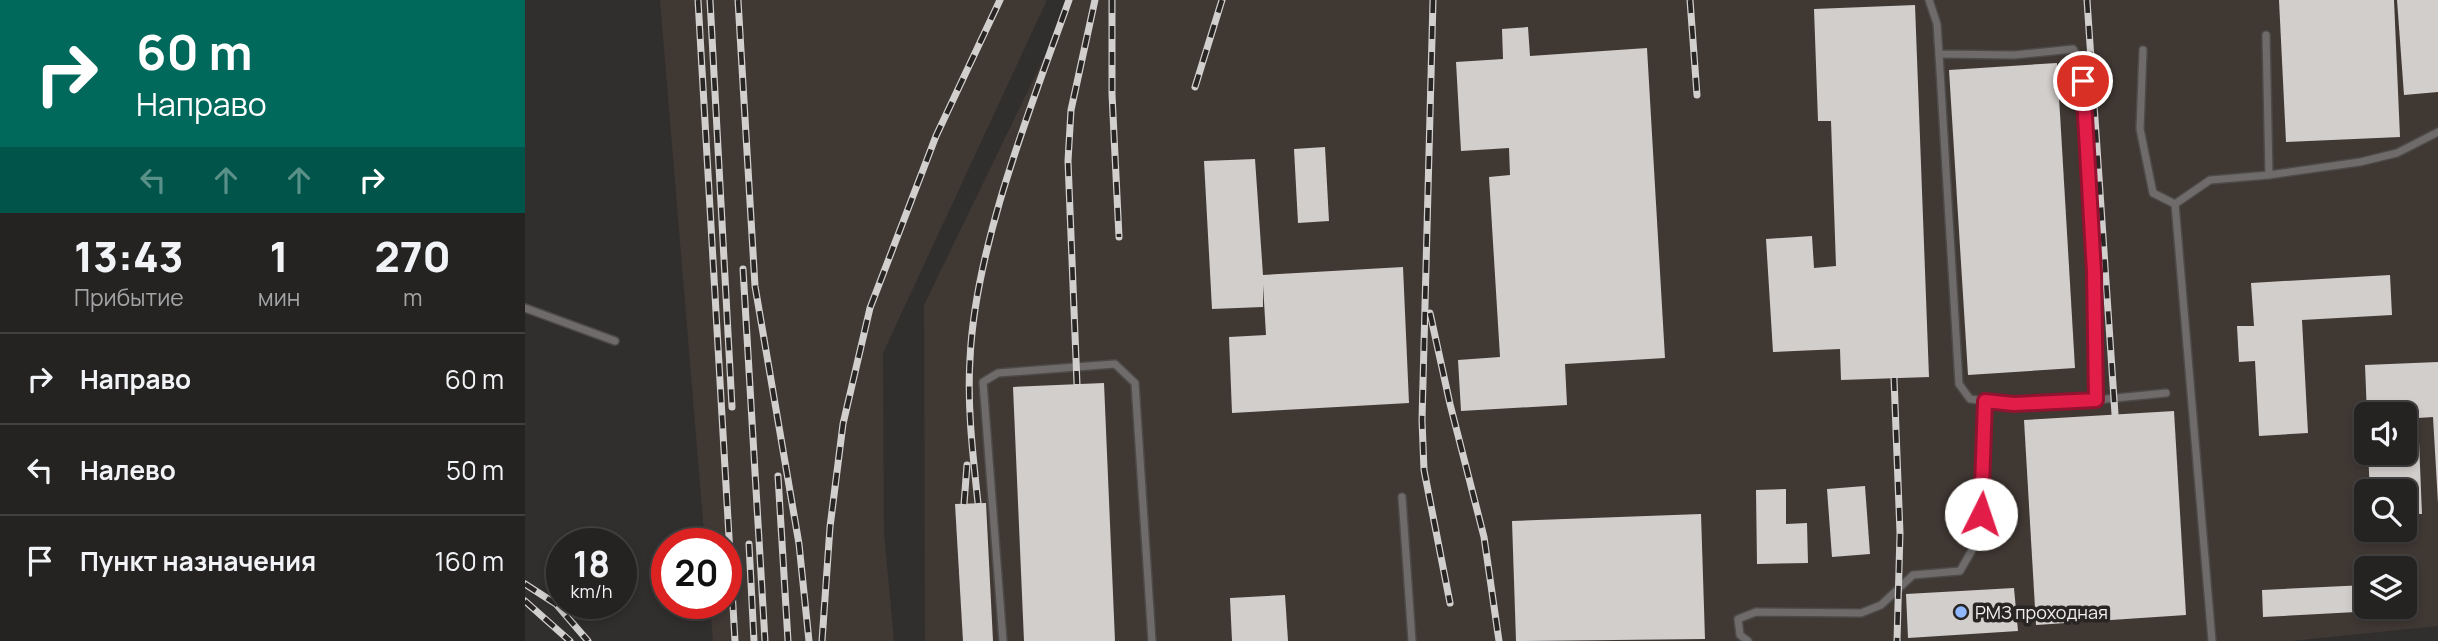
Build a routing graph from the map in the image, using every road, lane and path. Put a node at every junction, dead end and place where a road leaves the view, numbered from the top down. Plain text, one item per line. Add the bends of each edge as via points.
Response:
1 (1929, 0) edge
2 (2266, 35) dead end
3 (2143, 50) dead end
4 (1938, 54) junction
5 (2438, 132) edge
6 (2269, 174) junction
7 (2175, 204) junction
8 (525, 308) edge
9 (615, 341) dead end
10 (2166, 393) dead end
11 (2096, 400) junction
12 (1985, 401) junction
13 (1402, 497) dead end
14 (1003, 641) edge
15 (1152, 641) edge
16 (1412, 641) edge
17 (1748, 641) edge
18 (2212, 641) edge

1 - 4 lane via 1937,24
2 - 6 lane
3 - 7 lane via 2140,129 2153,193
4 - 11 lane via 2014,55 2073,49 2083,66
4 - 12 lane via 1959,384 1970,399
5 - 6 lane via 2397,153
6 - 7 lane via 2210,180
7 - 18 lane
8 - 9 lane
10 - 11 lane
11 - 12 lane
12 - 17 lane via 1979,538 1960,571 1913,575 1881,606 1861,613 1756,612 1738,619 1740,635
13 - 16 lane
14 - 15 lane via 983,382 998,373 1115,364 1135,383

